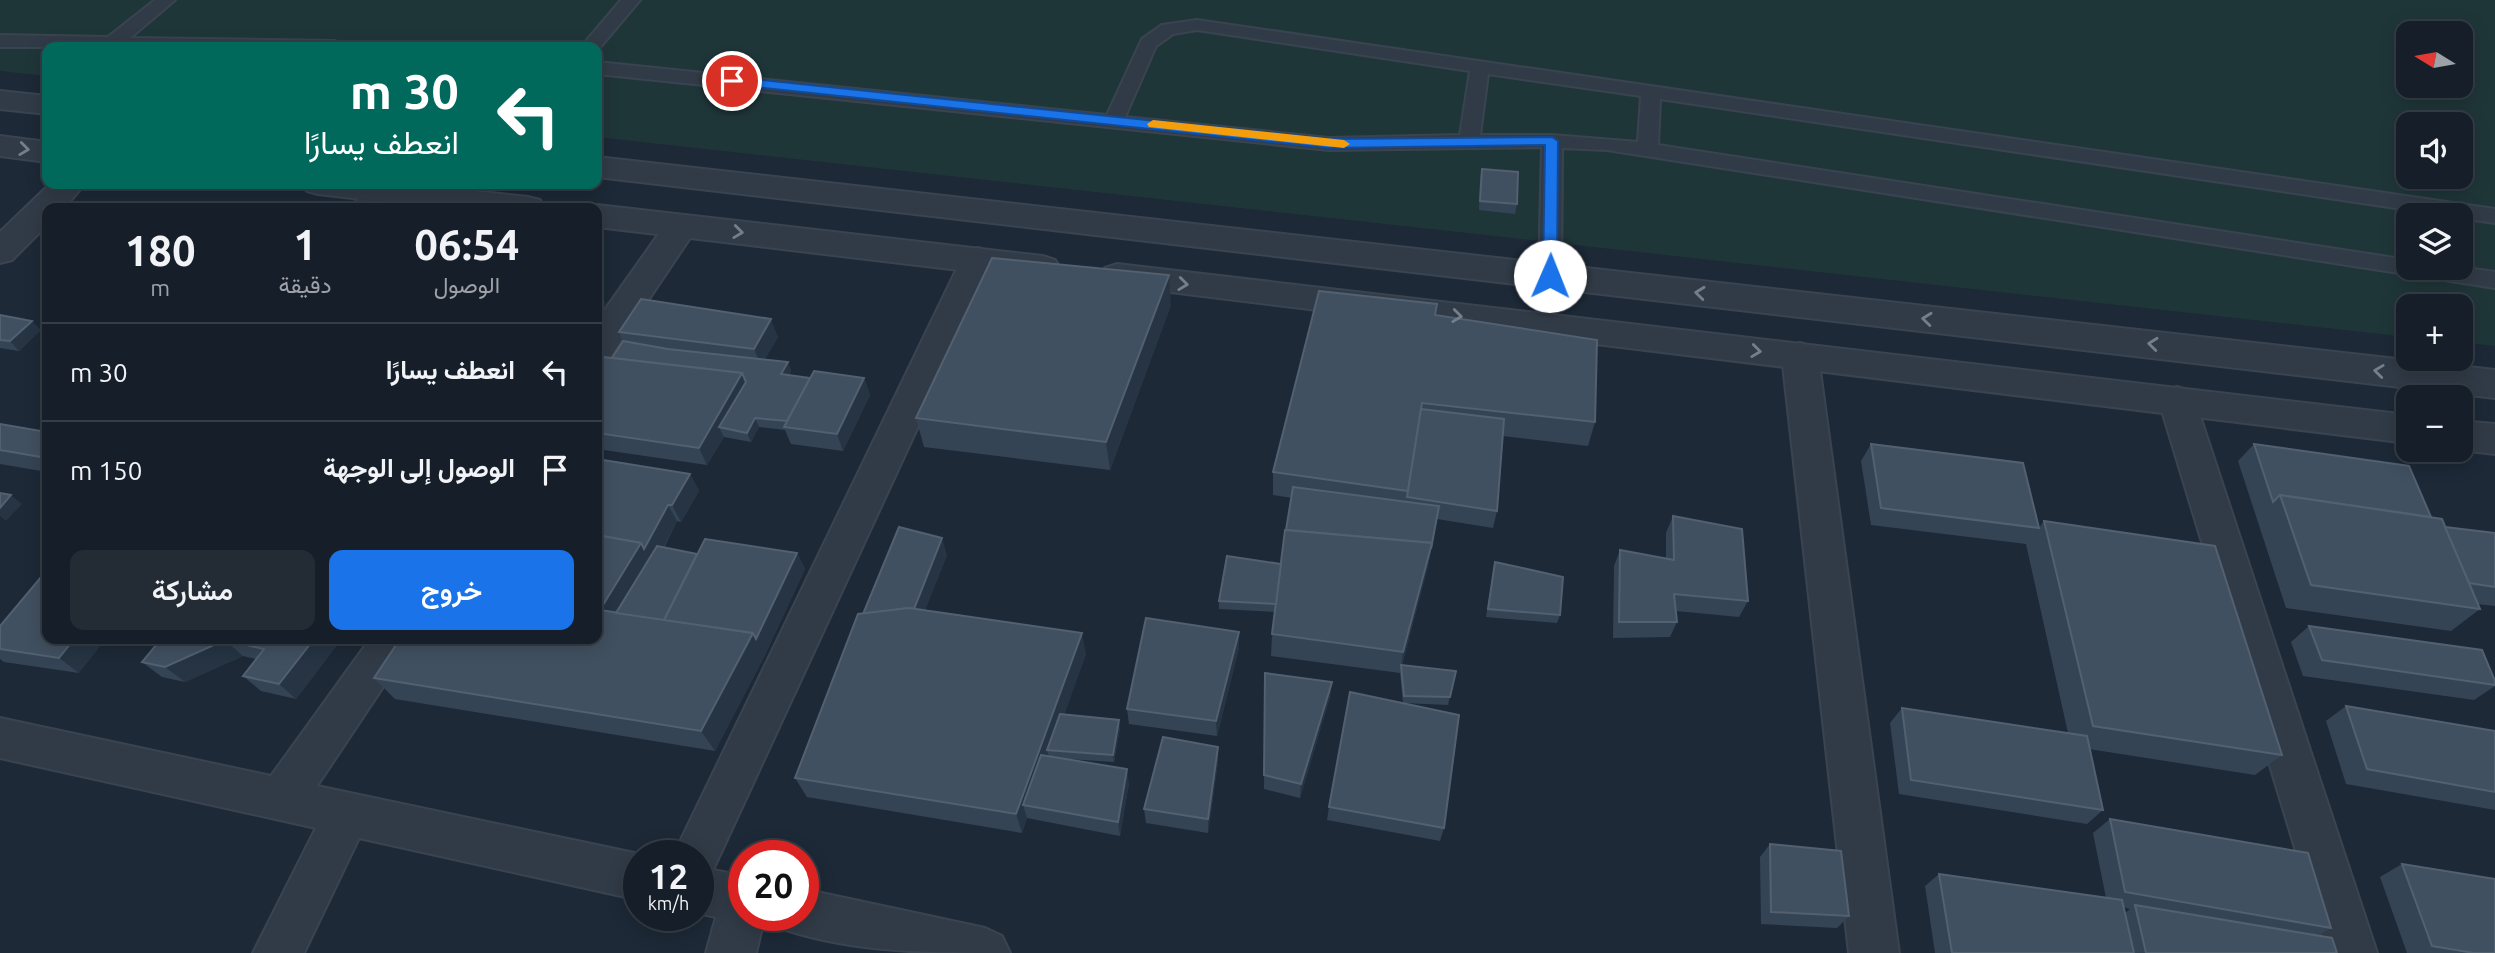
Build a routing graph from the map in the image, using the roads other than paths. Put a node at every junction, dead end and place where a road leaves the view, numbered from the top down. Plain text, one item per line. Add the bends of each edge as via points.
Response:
1 (166, 0) edge
2 (624, 1) edge
3 (0, 41) edge
4 (56, 42) edge
5 (113, 42) edge
6 (594, 42) edge
7 (1480, 67) junction
8 (602, 69) edge
9 (1651, 93) junction
10 (0, 100) edge
11 (42, 104) edge
12 (1114, 120) junction
13 (1552, 141) junction
14 (1469, 142) junction
15 (0, 146) edge
16 (1648, 149) junction
17 (42, 151) edge
18 (602, 168) edge
19 (64, 189) edge
20 (336, 189) edge
21 (375, 200) edge
22 (50, 203) edge
23 (432, 203) edge
24 (42, 211) edge
25 (2495, 216) edge
26 (602, 217) edge
27 (682, 226) junction
28 (0, 252) edge
29 (978, 260) junction
30 (2396, 265) edge
31 (1550, 276) junction
32 (2473, 277) edge
33 (2495, 280) edge
34 (602, 341) edge
35 (1800, 356) junction
36 (2495, 384) edge
37 (2177, 401) junction
38 (2396, 428) edge
39 (2473, 436) edge
40 (2495, 439) edge
41 (390, 644) edge
42 (0, 738) edge
43 (281, 800) junction
44 (347, 814) junction
45 (704, 840) edge
46 (623, 874) edge
47 (819, 917) edge
48 (737, 931) edge
49 (278, 953) edge
50 (731, 953) edge
51 (985, 953) edge
52 (1874, 953) edge
53 (2352, 953) edge

1 - 5 lane
2 - 6 lane
3 - 4 lane
7 - 9 lane
7 - 12 lane via 1182,26 1156,35 1148,43
7 - 14 lane
8 - 12 lane
9 - 16 lane
9 - 25 lane
10 - 11 street
12 - 14 lane via 1329,144
13 - 14 lane
13 - 16 lane
13 - 31 lane
15 -> 17 street
16 - 30 lane
18 - 31 street
19 - 22 street
20 - 21 street
21 - 23 street
24 - 28 street
26 - 27 street
27 -> 29 street
27 - 34 street
29 -> 35 street
29 - 45 street
36 -> 31 street
32 - 33 lane
35 - 37 street
35 - 52 street
37 - 38 street
37 - 53 street
39 - 40 street
41 - 43 street
42 - 43 street
43 - 44 street
44 - 46 street
44 - 49 street
47 - 51 street
48 - 50 street

